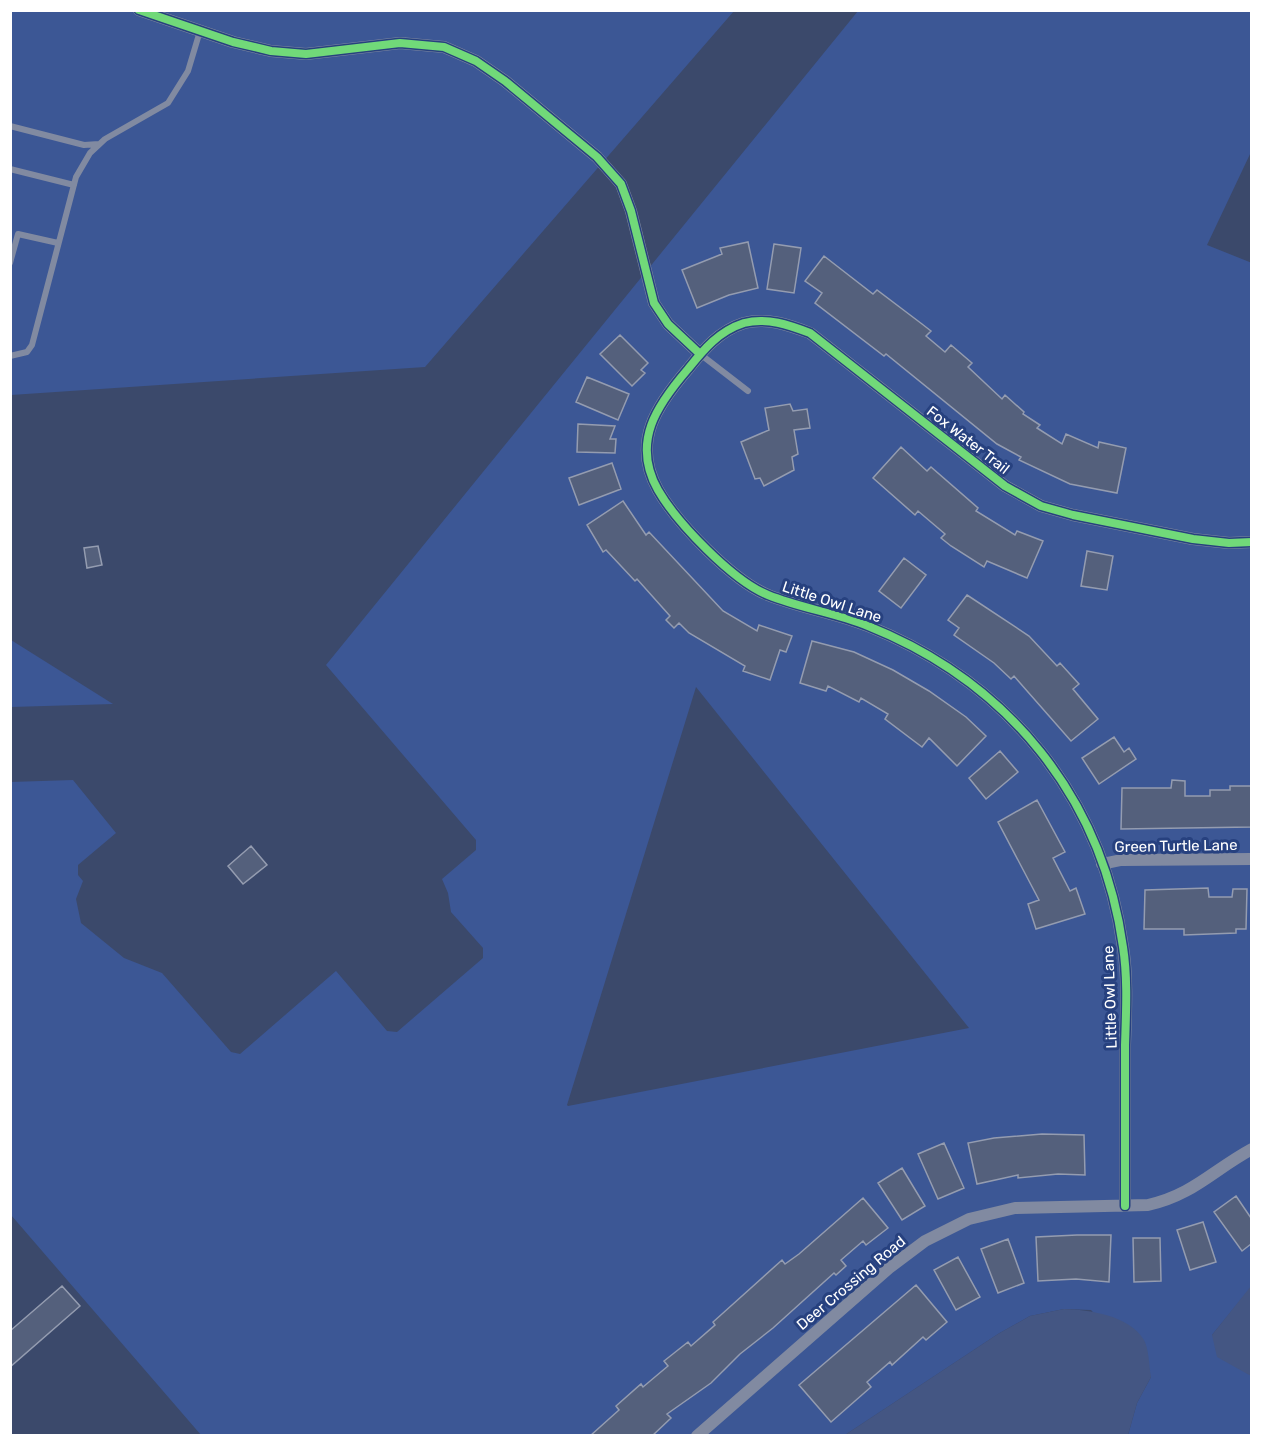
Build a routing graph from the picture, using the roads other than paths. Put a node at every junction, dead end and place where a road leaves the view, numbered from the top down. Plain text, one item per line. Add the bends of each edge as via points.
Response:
1 (139, 10) edge
2 (200, 31) junction
3 (10, 126) edge
4 (99, 144) junction
5 (10, 169) edge
6 (74, 185) junction
7 (18, 234) junction
8 (10, 236) edge
9 (58, 243) junction
10 (10, 263) edge
11 (700, 354) junction
12 (10, 356) edge
13 (748, 391) dead end
14 (1251, 542) edge
15 (1251, 859) edge
16 (1102, 864) junction
17 (1251, 1149) edge
18 (1125, 1206) junction
19 (697, 1436) edge

1 - 2 street
2 - 4 lane via 189,71 168,103
2 - 11 street via 272,51 306,54 400,43 444,47 476,61 597,157 621,184 654,303 668,324
3 - 4 lane via 84,145
4 - 6 lane via 81,166
5 - 6 lane
6 - 9 lane
7 - 8 lane
7 - 9 lane
7 - 10 lane
9 - 12 lane via 32,345 27,352
11 - 13 lane
11 - 14 street, Fox Water Trail via 713,339 746,323 780,322 810,333 1005,486 1041,506 1193,539
11 - 16 street, Little Owl Lane via 661,400 647,440 648,465 664,499 725,568 747,585 865,624 905,642 951,667 986,694 1052,765 1076,804
15 - 16 street, Green Turtle Lane via 1121,860
16 - 18 street, Little Owl Lane via 1124,949
17 - 18 street, Deer Crossing Road via 1180,1196 1148,1205
18 - 19 street, Deer Crossing Road via 1015,1208 969,1219 925,1241

